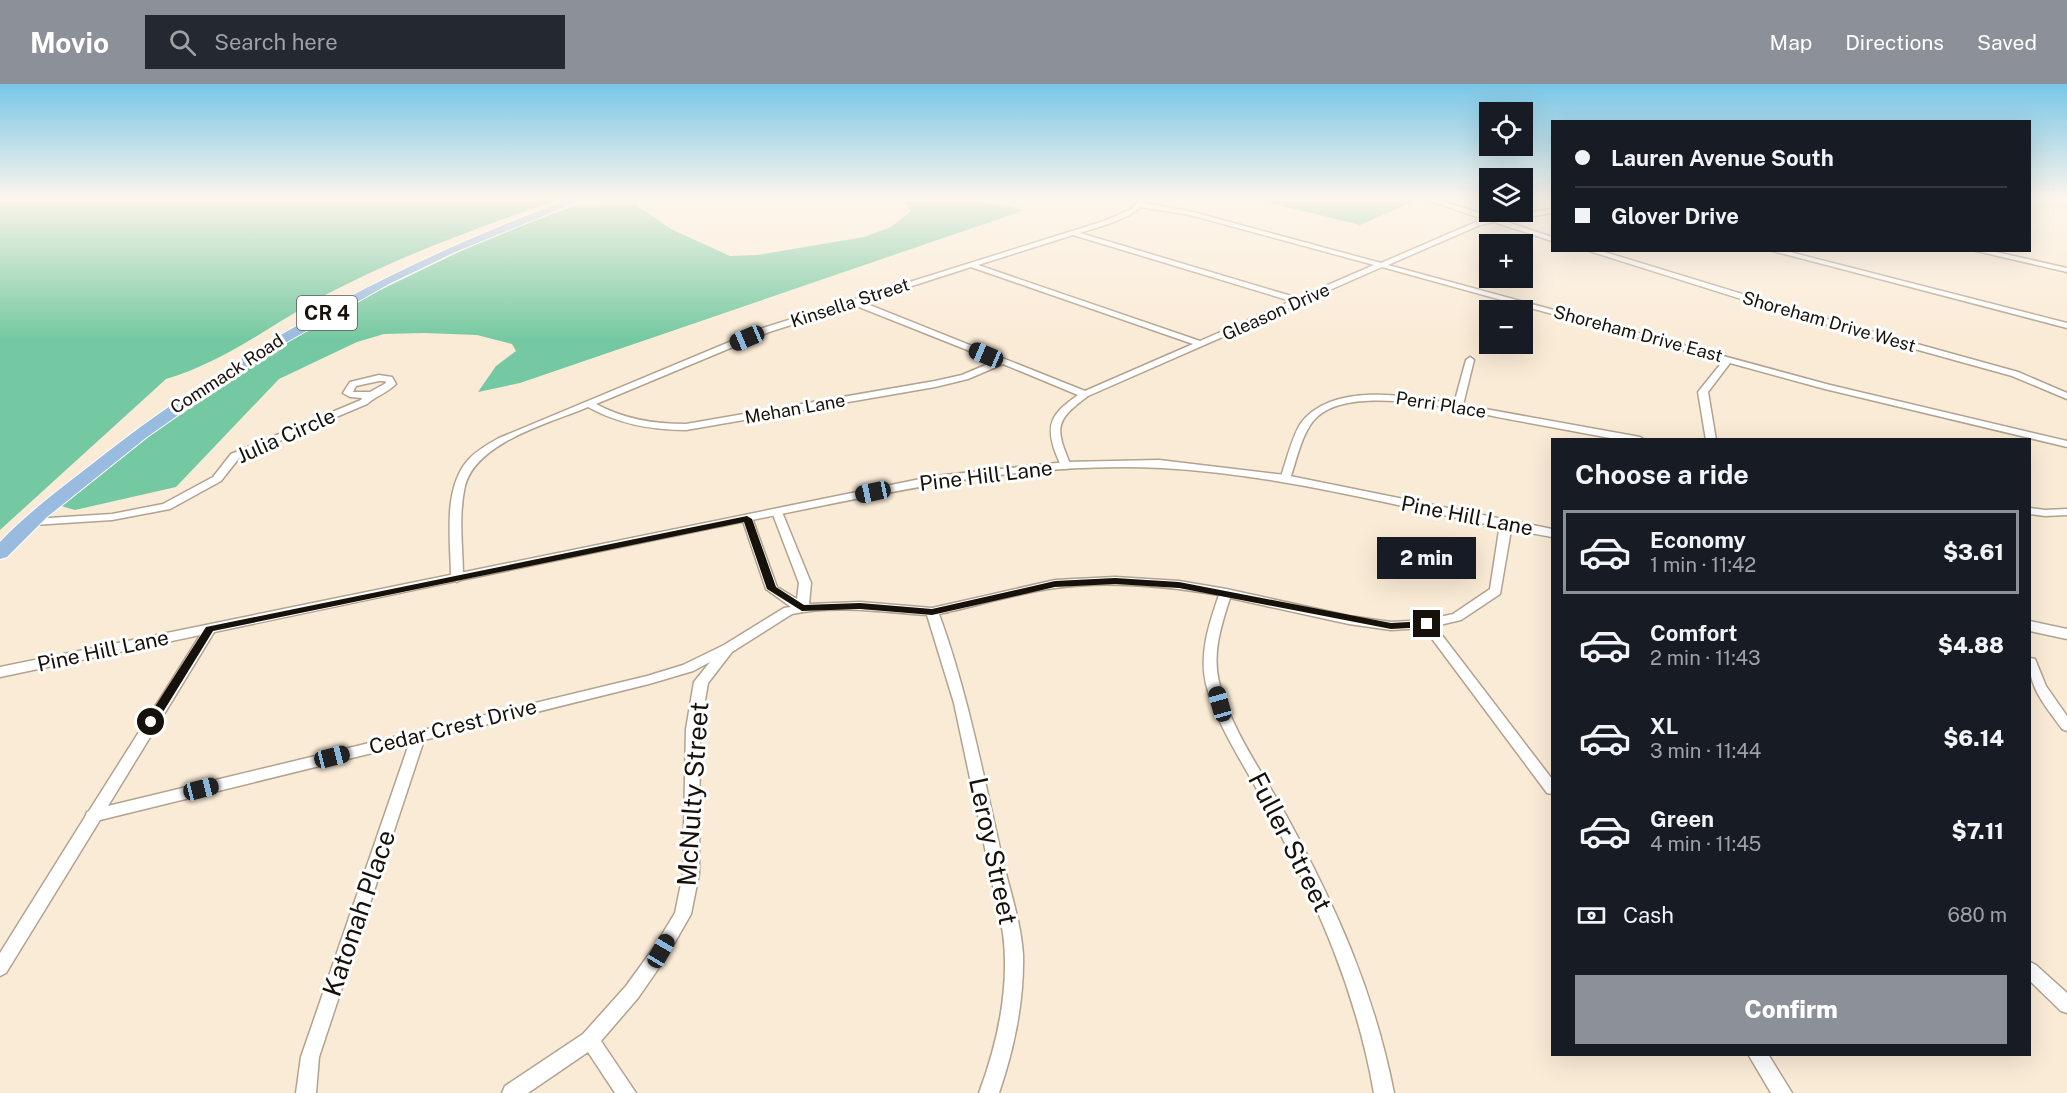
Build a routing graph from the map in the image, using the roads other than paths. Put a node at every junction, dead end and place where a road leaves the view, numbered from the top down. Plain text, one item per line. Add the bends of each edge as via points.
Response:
1 (463, 245) edge
2 (1033, 245) edge
3 (1116, 245) edge
4 (1312, 245) edge
5 (1427, 245) edge
6 (1596, 252) edge
7 (1780, 252) edge
8 (1983, 252) edge
9 (1384, 264) junction
10 (971, 265) junction
11 (2067, 270) edge
12 (1299, 301) junction
13 (854, 302) junction
14 (2067, 326) edge
15 (1202, 344) junction
16 (1729, 359) junction
17 (1470, 360) dead end
18 (1001, 362) junction
19 (372, 394) dead end
20 (1086, 394) junction
21 (2067, 396) edge
22 (589, 404) junction
23 (1458, 406) junction
24 (1629, 438) edge
25 (1711, 438) edge
26 (2067, 444) edge
27 (1066, 466) junction
28 (1285, 479) junction
29 (2031, 511) edge
30 (777, 512) junction
31 (2067, 512) edge
32 (747, 519) junction
33 (33, 522) junction
34 (1506, 524) junction
35 (1551, 533) edge
36 (0, 553) edge
37 (457, 578) junction
38 (1226, 593) junction
39 (802, 608) junction
40 (932, 612) junction
41 (1427, 624) junction
42 (2031, 626) edge
43 (210, 629) junction
44 (2067, 634) edge
45 (729, 648) junction
46 (2031, 664) edge
47 (0, 672) edge
48 (2067, 726) edge
49 (418, 735) junction
50 (1551, 788) edge
51 (92, 816) junction
52 (0, 968) edge
53 (2031, 970) edge
54 (2067, 1005) edge
55 (590, 1040) junction
56 (1758, 1056) edge
57 (306, 1093) edge
58 (512, 1093) edge
59 (626, 1093) edge
60 (989, 1093) edge
61 (1384, 1093) edge
62 (1782, 1093) edge

1 - 33 main road, Commack Road / CR 4 via 278,341 186,399
2 - 10 street, Kinsella Street
3 - 12 street
4 - 9 street, Shoreham Drive East
5 - 9 street, Gleason Drive
6 - 21 street, Shoreham Drive West via 2015,374
7 - 14 street
8 - 11 street
9 - 12 street, Gleason Drive
9 - 16 street, Shoreham Drive East
10 - 13 street, Kinsella Street
10 - 15 street
12 - 15 street, Gleason Drive
13 - 18 street
13 - 22 street, Kinsella Street via 766,330
15 - 20 street, Gleason Drive
16 - 25 street via 1703,392
16 - 26 street, Shoreham Drive East via 1903,407
17 - 23 street
18 - 20 street
18 - 22 street, Mehan Lane via 935,384 686,427 623,421
19 - 33 street, Julia Circle via 364,402 235,456 217,479 166,507 112,517
20 - 27 street, Gleason Drive via 1062,412 1055,423 1053,436
22 - 37 street, Kinsella Street via 514,434 486,449 469,465 457,494
23 - 24 street, Perri Place
23 - 28 street, Perri Place via 1386,397 1339,402 1315,412 1304,426
27 - 28 street, Pine Hill Lane via 1159,464
27 - 30 street, Pine Hill Lane via 935,480
28 - 34 street, Pine Hill Lane
29 - 31 street
30 - 32 street, Pine Hill Lane
30 - 39 street via 805,582
32 - 37 street, Pine Hill Lane
32 - 39 street via 772,589
33 - 36 main road, Commack Road / CR 4
34 - 35 street, Pine Hill Lane
34 - 41 street via 1496,591 1457,617
37 - 43 street, Pine Hill Lane
38 - 40 street via 1115,581 1055,584
38 - 41 street via 1349,620 1391,626
38 - 61 street, Fuller Street via 1213,631 1210,668 1220,704 1358,983 1378,1053
39 - 40 street via 860,606
39 - 45 street, Cedar Crest Drive via 788,611
40 - 60 street, Leroy Street via 962,709 1014,952 1013,1001 1004,1053
41 - 50 street
42 - 44 street
43 - 47 street, Pine Hill Lane
43 - 51 street
45 - 49 street, Cedar Crest Drive via 649,681
45 - 55 street, McNulty Street via 701,682 693,729 691,874 682,914 632,992
46 - 48 street via 2040,687
49 - 51 street, Cedar Crest Drive
49 - 57 street, Katonah Place via 310,1057
51 - 52 street
53 - 54 street
55 - 58 street, McNulty Street
55 - 59 street
56 - 62 street

